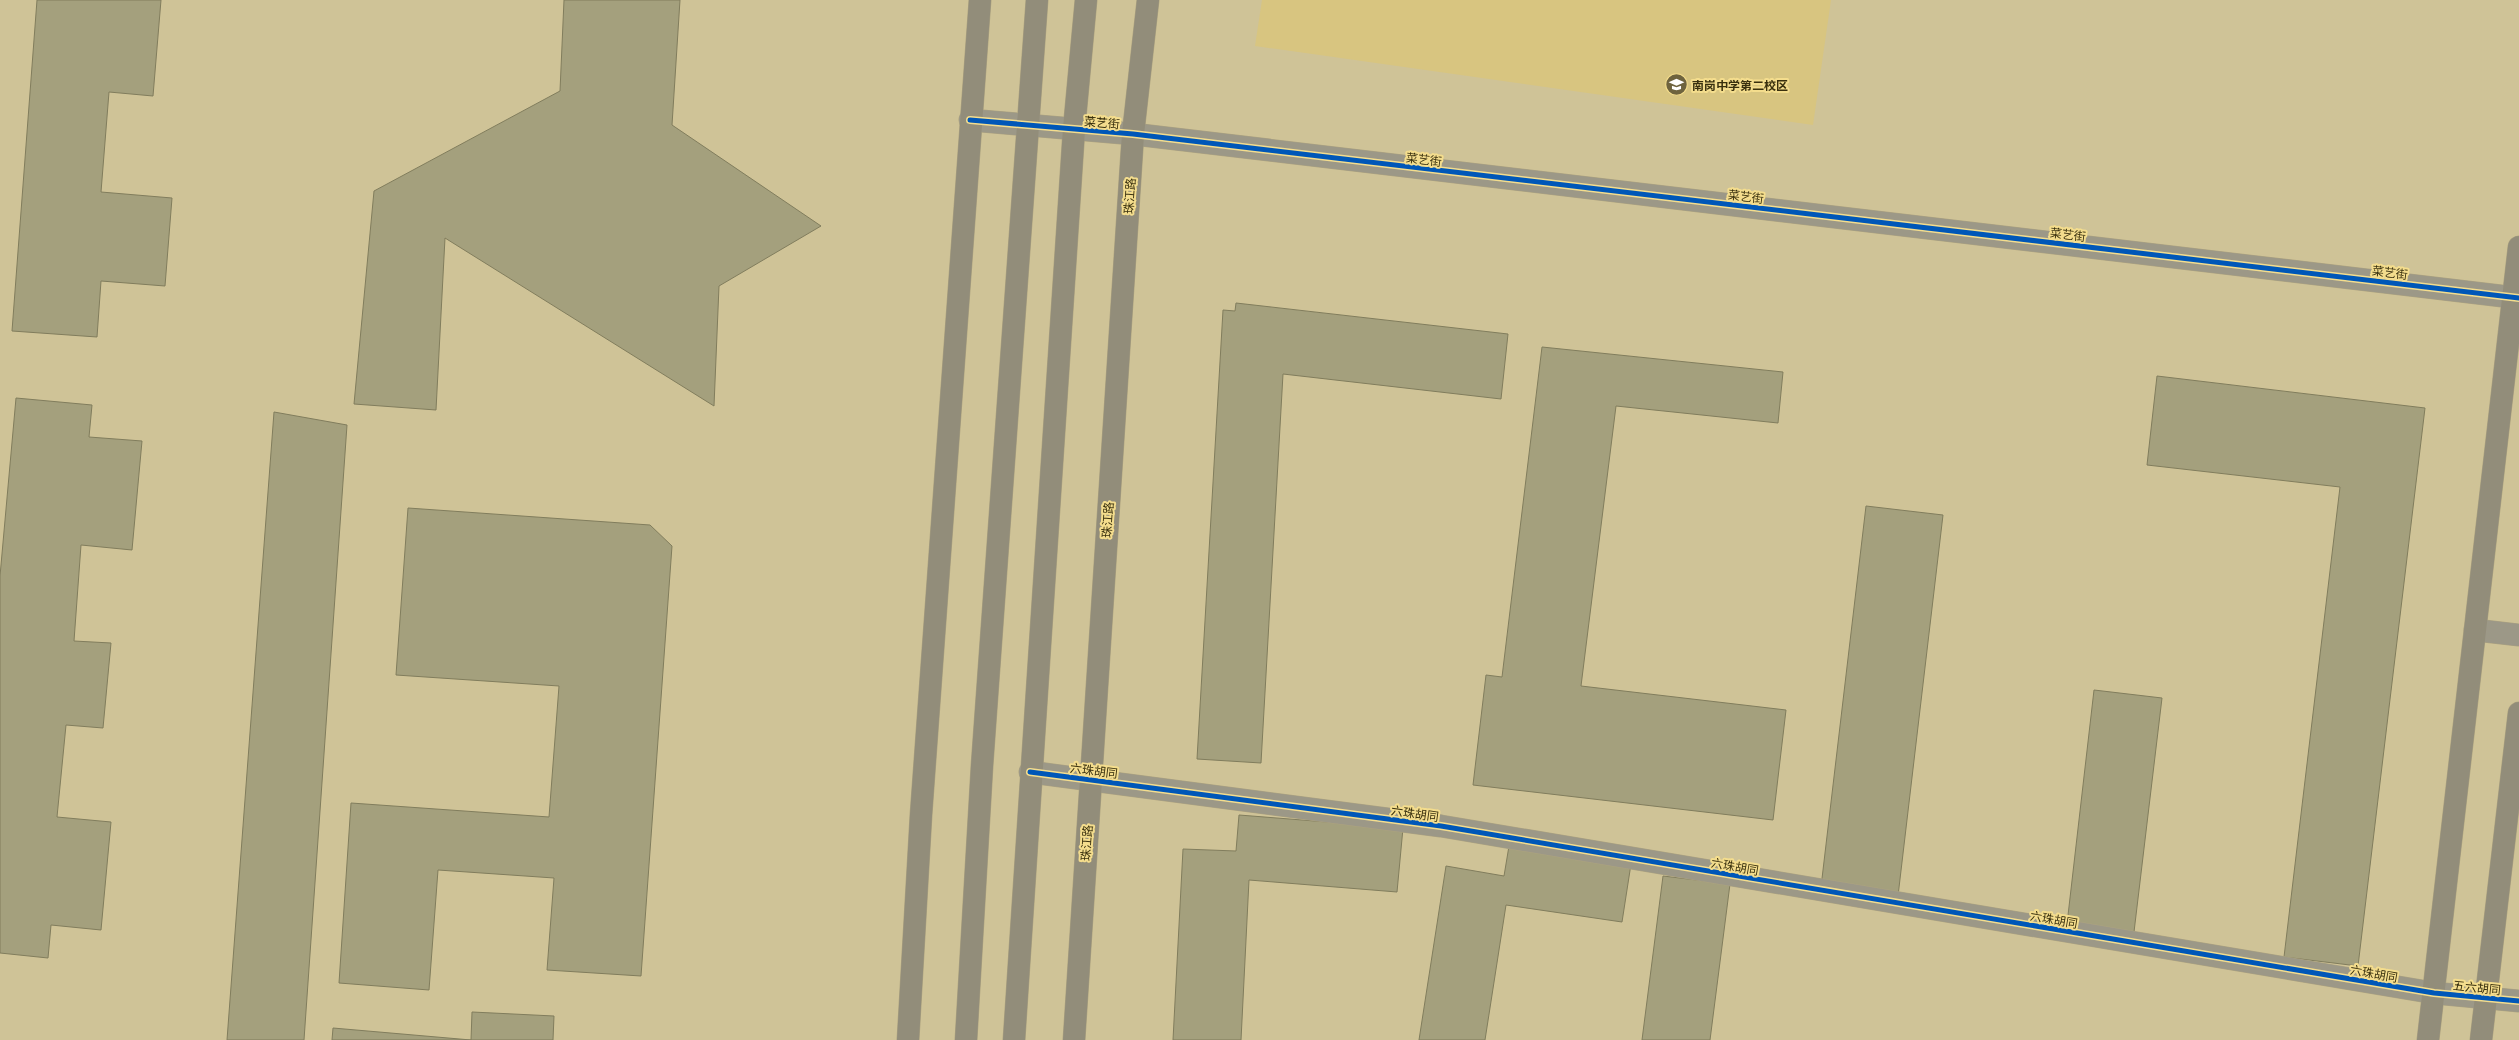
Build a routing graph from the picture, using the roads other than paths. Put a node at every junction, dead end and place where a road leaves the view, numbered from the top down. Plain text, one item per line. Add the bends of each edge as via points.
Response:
1 (980, 0) edge
2 (1038, 0) edge
3 (1086, 0) edge
4 (1148, 0) edge
5 (970, 120) junction
6 (1028, 125) junction
7 (1074, 129) junction
8 (1133, 134) junction
9 (2519, 247) edge
10 (2516, 297) edge
11 (2475, 630) junction
12 (2519, 635) edge
13 (2519, 713) edge
14 (1030, 772) junction
15 (1090, 779) junction
16 (2434, 993) junction
17 (2486, 998) junction
18 (2519, 1002) edge
19 (908, 1040) edge
20 (966, 1040) edge
21 (1014, 1040) edge
22 (1074, 1040) edge
23 (2428, 1040) edge
24 (2481, 1040) edge

1 - 5 main road
2 - 6 main road
3 - 7 main road
4 - 8 main road, 珠江路
5 - 6 street, 菜艺街
5 - 19 main road via 921,815
6 - 7 street, 菜艺街
6 - 20 main road via 982,766
7 - 8 street, 菜艺街
7 - 14 main road
8 - 10 street, 菜艺街
8 - 15 main road, 珠江路
9 - 10 main road
10 - 11 main road
11 - 12 street
11 - 16 main road
13 - 17 main road
14 - 15 street, 六珠胡同
14 - 21 main road
15 - 16 street, 六珠胡同 via 1441,826
15 - 22 main road, 珠江路
16 - 17 street, 五六胡同
16 - 23 main road
17 - 18 street, 五六胡同
17 - 24 main road

